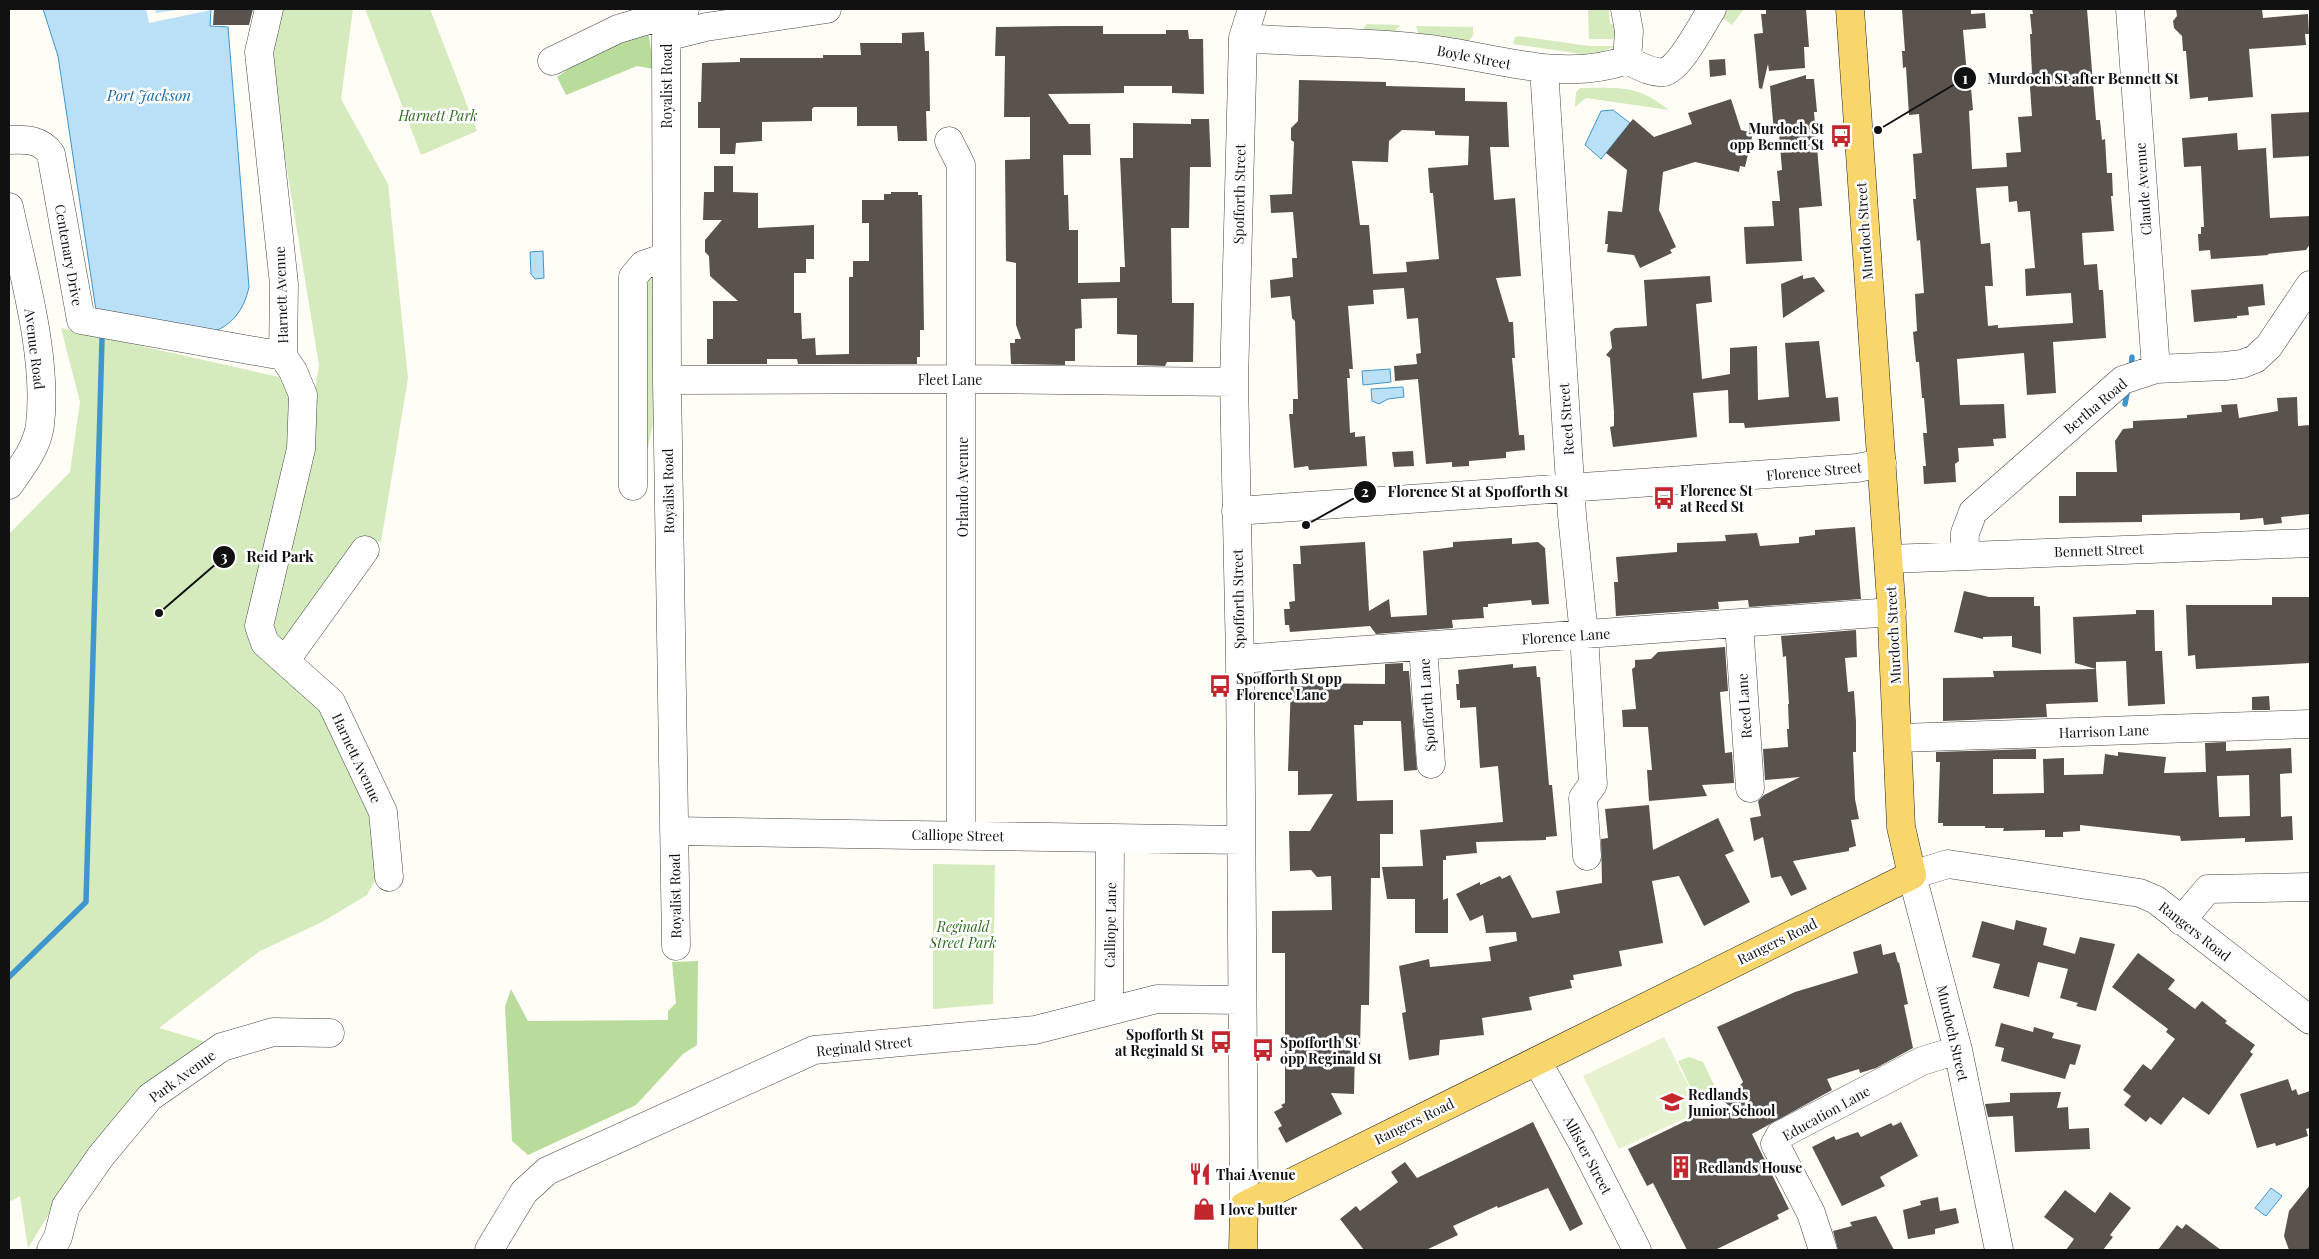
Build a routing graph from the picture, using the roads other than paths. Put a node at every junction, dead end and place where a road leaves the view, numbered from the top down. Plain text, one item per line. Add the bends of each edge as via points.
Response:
1 (270, 9) edge
2 (685, 9) edge
3 (827, 9) edge
4 (1232, 9) edge
5 (1252, 9) edge
6 (1625, 9) edge
7 (1850, 9) edge
8 (2130, 9) edge
9 (1709, 14) edge
10 (1243, 38) junction
11 (1627, 60) junction
12 (552, 61) dead end
13 (1544, 68) junction
14 (9, 140) edge
15 (948, 141) dead end
16 (9, 207) edge
17 (666, 257) junction
18 (2310, 285) edge
19 (283, 356) junction
20 (2156, 369) junction
21 (962, 379) junction
22 (666, 380) junction
23 (1234, 382) junction
24 (1882, 463) junction
25 (9, 485) edge
26 (633, 486) dead end
27 (1571, 489) junction
28 (1236, 511) junction
29 (2310, 543) edge
30 (365, 550) dead end
31 (1964, 554) junction
32 (1889, 559) junction
33 (1892, 612) junction
34 (1739, 623) junction
35 (1584, 635) junction
36 (1423, 646) junction
37 (1240, 659) junction
38 (285, 662) junction
39 (2310, 724) edge
40 (1899, 738) junction
41 (1431, 764) dead end
42 (1750, 788) dead end
43 (674, 831) junction
44 (961, 835) junction
45 (1110, 840) junction
46 (1241, 840) junction
47 (1587, 856) dead end
48 (1912, 875) junction
49 (389, 877) dead end
50 (2310, 887) edge
51 (2181, 921) junction
52 (676, 946) dead end
53 (1241, 1000) junction
54 (1109, 1011) junction
55 (2310, 1020) edge
56 (330, 1032) dead end
57 (1958, 1050) junction
58 (1537, 1061) junction
59 (1244, 1206) junction
60 (50, 1250) edge
61 (489, 1250) edge
62 (1243, 1250) edge
63 (1637, 1250) edge
64 (1823, 1250) edge
65 (1999, 1250) edge

1 - 19 street, Harnett Avenue via 259,52 284,284
2 - 12 street via 618,29
3 - 17 street, Royalist Road via 666,36
4 - 10 street
5 - 10 street
6 - 11 street via 1629,31
7 - 24 main road, Murdoch Street
8 - 20 street, Claude Avenue
9 - 11 street via 1676,66 1665,72 1653,72
10 - 13 street, Boyle Street via 1429,48
10 - 23 street, Spofforth Street
11 - 13 street, Boyle Street via 1606,68
13 - 27 street, Reed Street
14 - 19 street, Centenary Drive via 39,143 51,154 81,320
15 - 21 street, Orlando Avenue via 961,165
16 - 25 street, Avenue Road via 33,324 41,400 40,426 30,456
17 - 22 street, Royalist Road
17 - 26 street via 643,265 633,276
18 - 20 street, Bertha Road via 2269,346 2255,359 2225,366
19 - 38 street, Harnett Avenue via 303,395 301,449 258,626 265,643
20 - 31 street, Bertha Road via 2123,380 1973,512
21 - 22 street, Fleet Lane
21 - 23 street, Fleet Lane
21 - 44 street, Orlando Avenue
22 - 43 street, Royalist Road
23 - 28 street, Spofforth Street
24 - 27 street, Florence Street via 1857,468
24 - 32 main road, Murdoch Street
27 - 28 street, Florence Street
27 - 35 street, Reed Street
28 - 37 street, Spofforth Street
29 - 31 street, Bennett Street
30 - 38 street
31 - 32 street, Bennett Street
32 - 33 main road, Murdoch Street
33 - 34 street, Florence Lane
33 - 40 main road, Murdoch Street
34 - 35 street, Florence Lane
34 - 42 street, Reed Lane
35 - 36 street, Florence Lane
35 - 47 street, Reed Street via 1593,784 1583,798
36 - 37 street, Florence Lane
36 - 41 street, Spofforth Lane
37 - 46 street, Spofforth Street
38 - 49 street, Harnett Avenue via 331,702 383,812
39 - 40 street, Harrison Lane
40 - 48 main road, Murdoch Street via 1901,827
43 - 44 street, Calliope Street
43 - 52 street, Royalist Road
44 - 45 street, Calliope Street
45 - 46 street, Calliope Street
45 - 54 street, Calliope Lane
46 - 53 street, Spofforth Street
48 - 51 street, Rangers Road via 1948,864 2140,893 2156,900
48 - 57 street, Murdoch Street
48 - 58 main road, Rangers Road
50 - 51 street via 2208,889
51 - 55 street, Rangers Road
53 - 54 street, Reginald Street via 1157,999
53 - 59 street, Spofforth Street
54 - 61 street, Reginald Street via 1035,1030 814,1050 547,1172 524,1192
56 - 60 street, Park Avenue via 273,1032 222,1046 150,1097 101,1156 66,1206 58,1237
57 - 64 street, Education Lane via 1922,1061 1780,1135 1775,1144 1811,1213
57 - 65 street, Murdoch Street
58 - 59 main road, Rangers Road
58 - 63 street, Allister Street
59 - 62 main road, Spofforth Street

